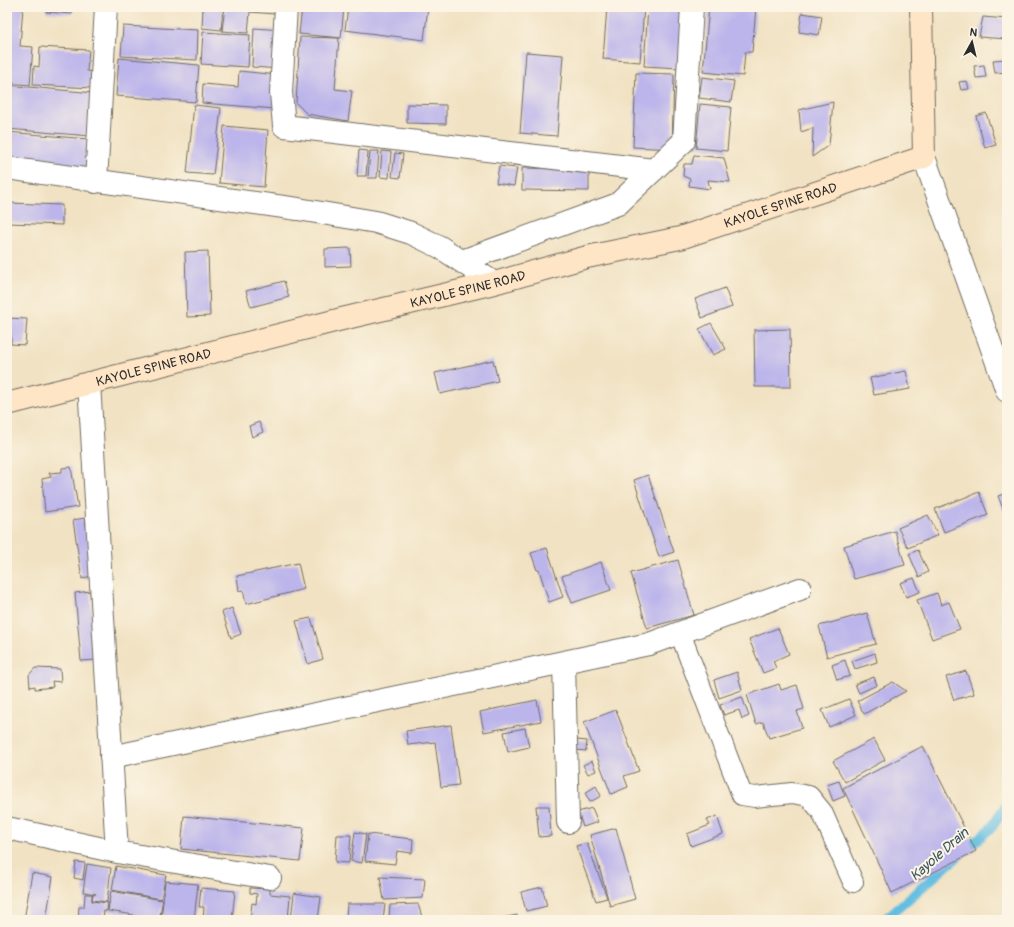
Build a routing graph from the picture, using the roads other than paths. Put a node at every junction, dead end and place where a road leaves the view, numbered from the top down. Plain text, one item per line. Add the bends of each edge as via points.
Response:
1 (106, 7) edge
2 (286, 7) edge
3 (692, 7) edge
4 (921, 7) edge
5 (924, 157) junction
6 (7, 168) edge
7 (654, 170) junction
8 (96, 182) junction
9 (462, 261) junction
10 (494, 284) junction
11 (89, 383) junction
12 (1007, 391) edge
13 (7, 404) edge
14 (800, 589) dead end
15 (680, 633) junction
16 (564, 662) junction
17 (111, 757) junction
18 (568, 822) dead end
19 (7, 828) edge
20 (117, 852) junction
21 (270, 878) dead end
22 (853, 882) dead end

1 - 8 street
2 - 7 street via 281,92 284,126
3 - 7 street via 684,141
4 - 5 main road
5 - 10 main road, KAYOLE SPINE ROAD via 680,238 587,257
5 - 12 street
6 - 8 street
7 - 9 street via 618,204
8 - 9 street via 376,222 411,232
9 - 10 street
10 - 11 main road, KAYOLE SPINE ROAD via 342,319
11 - 13 main road, KAYOLE SPINE ROAD
11 - 17 street
14 - 15 street
15 - 16 street via 650,644
15 - 22 lane via 742,795 755,797 792,793 809,796 822,812
16 - 17 street
16 - 18 street
17 - 20 street
19 - 20 street
20 - 21 street

